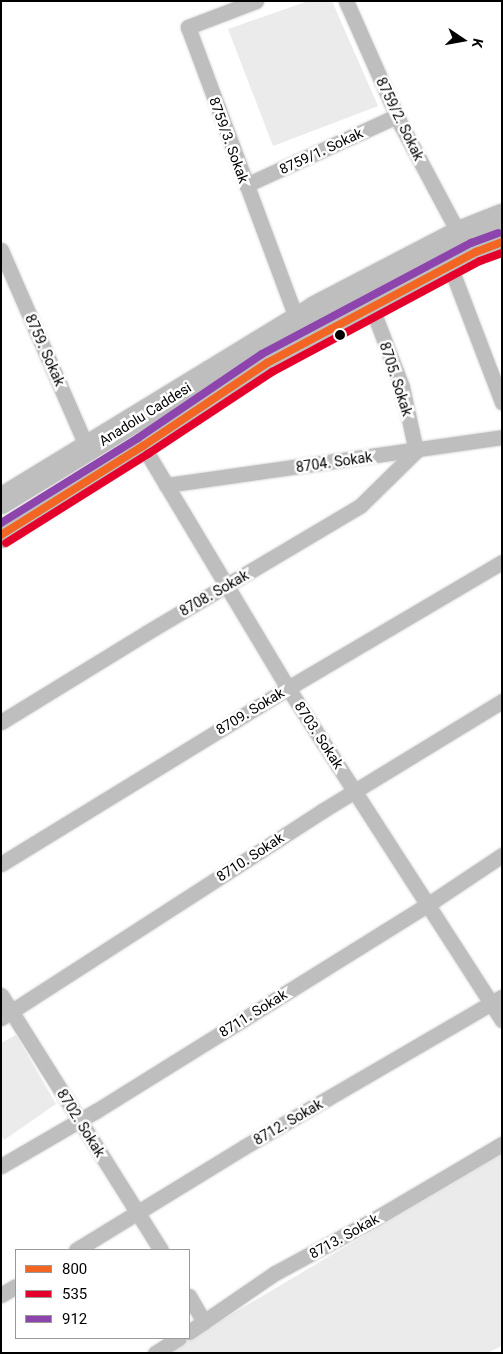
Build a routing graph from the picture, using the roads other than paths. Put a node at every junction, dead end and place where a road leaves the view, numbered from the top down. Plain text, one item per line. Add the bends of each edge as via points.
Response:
1 (256, 1) edge
2 (346, 1) edge
3 (397, 116) junction
4 (246, 185) junction
5 (502, 218) edge
6 (459, 234) junction
7 (502, 242) edge
8 (1, 250) edge
9 (450, 266) junction
10 (372, 308) junction
11 (297, 320) junction
12 (502, 402) edge
13 (502, 437) edge
14 (143, 446) junction
15 (88, 450) junction
16 (416, 451) junction
17 (166, 485) junction
18 (1, 501) edge
19 (1, 535) edge
20 (502, 562) edge
21 (225, 586) junction
22 (288, 688) junction
23 (502, 701) edge
24 (1, 722) edge
25 (355, 790) junction
26 (502, 854) edge
27 (1, 864) edge
28 (427, 905) junction
29 (1, 995) edge
30 (496, 1000) edge
31 (6, 1015) edge
32 (502, 1020) edge
33 (79, 1122) junction
34 (502, 1144) edge
35 (1, 1166) edge
36 (139, 1213) junction
37 (78, 1249) edge
38 (160, 1249) edge
39 (15, 1287) edge
40 (1, 1295) edge
41 (190, 1298) edge
42 (204, 1322) junction
43 (190, 1331) edge
44 (177, 1339) edge
45 (156, 1353) edge

1 - 4 street, 8759/3. Sokak via 188,28
2 - 3 street, 8759/2. Sokak
3 - 4 street, 8759/1. Sokak
3 - 6 street, 8759/2. Sokak
4 - 11 street, 8759/3. Sokak
5 - 6 highway, Anadolu Caddesi
6 - 11 highway, Anadolu Caddesi
7 - 9 highway, Anadolu Caddesi
8 - 15 street, 8759. Sokak
9 - 10 highway, Anadolu Caddesi
9 - 12 street
10 - 14 highway, Anadolu Caddesi via 268,363
10 - 16 street, 8705. Sokak via 402,387
11 - 15 highway, Anadolu Caddesi
13 - 16 street, 8704. Sokak
14 - 17 street, 8703. Sokak
14 - 19 highway, Anadolu Caddesi
15 - 18 highway, Anadolu Caddesi
16 - 17 street, 8704. Sokak
16 - 21 street, 8708. Sokak via 360,506
17 - 21 street, 8703. Sokak
20 - 22 street, 8709. Sokak
21 - 22 street, 8703. Sokak
21 - 24 street, 8708. Sokak
22 - 25 street, 8703. Sokak
22 - 27 street, 8709. Sokak
23 - 25 street, 8710. Sokak
25 - 28 street, 8703. Sokak
25 - 31 street, 8710. Sokak
26 - 28 street, 8711. Sokak
28 - 30 street, 8703. Sokak
28 - 33 street, 8711. Sokak
29 - 31 street, 8702. Sokak
30 - 32 street, 8703. Sokak
30 - 36 street, 8712. Sokak via 244,1147
31 - 33 street, 8702. Sokak
33 - 35 street, 8711. Sokak
33 - 36 street, 8702. Sokak
34 - 42 street, 8713. Sokak via 275,1273
36 - 37 street, 8712. Sokak
36 - 38 street, 8702. Sokak
39 - 40 street
41 - 42 street
42 - 43 street, 8713. Sokak
44 - 45 street

